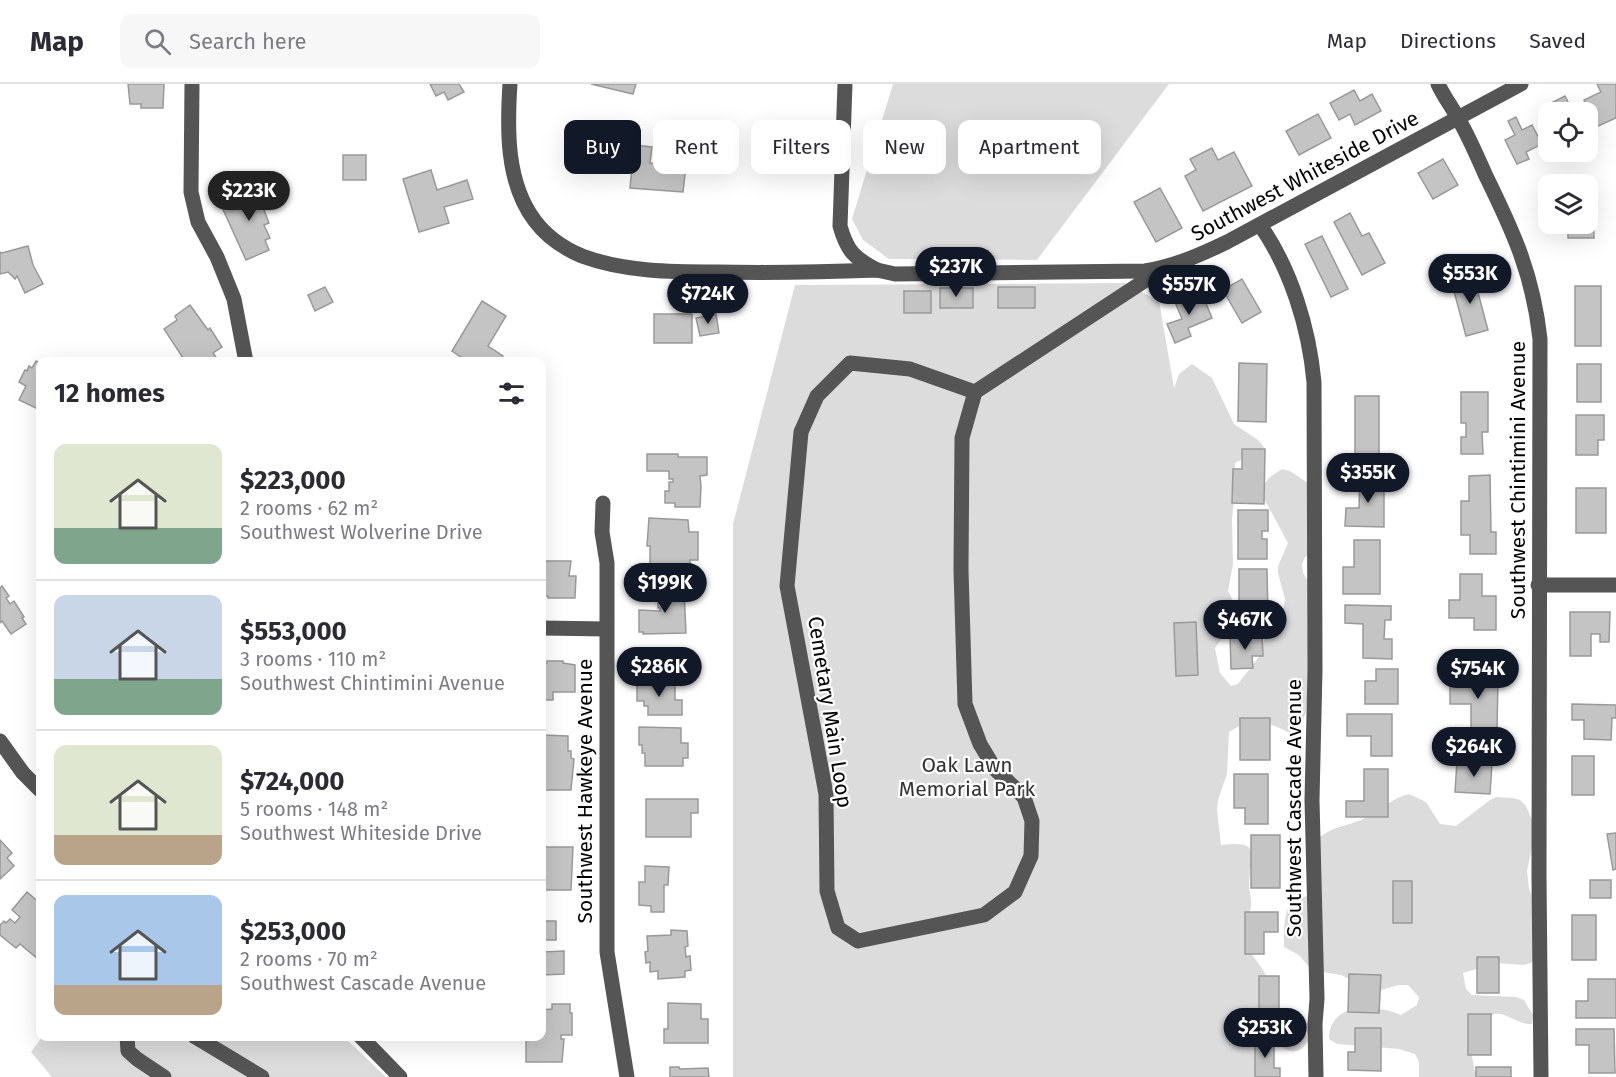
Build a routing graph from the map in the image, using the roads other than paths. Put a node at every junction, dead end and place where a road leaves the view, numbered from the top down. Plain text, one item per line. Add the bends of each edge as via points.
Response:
1 (192, 84) edge
2 (510, 84) edge
3 (845, 84) edge
4 (1438, 84) edge
5 (1521, 84) edge
6 (1458, 118) junction
7 (1260, 225) junction
8 (1164, 268) junction
9 (878, 270) junction
10 (245, 357) edge
11 (975, 392) junction
12 (603, 503) dead end
13 (1538, 585) junction
14 (1616, 585) edge
15 (546, 628) edge
16 (606, 628) junction
17 (0, 741) edge
18 (0, 762) edge
19 (23, 773) junction
20 (36, 786) edge
21 (127, 1041) edge
22 (202, 1041) edge
23 (365, 1041) edge
24 (164, 1077) edge
25 (262, 1077) edge
26 (400, 1077) edge
27 (627, 1077) edge
28 (1316, 1077) edge
29 (1541, 1077) edge

1 - 10 street via 191,192 198,222 234,299
2 - 9 street, Southwest Whiteside Drive via 510,152 518,188 534,220 548,236 571,251 646,270
3 - 9 street via 840,226 852,255
4 - 6 street, Southwest Chintimini Avenue
5 - 6 street, Southwest Whiteside Drive
6 - 7 street, Southwest Whiteside Drive
6 - 13 street, Southwest Chintimini Avenue via 1514,233 1537,316
7 - 8 street, Southwest Whiteside Drive via 1191,260
7 - 28 street, Southwest Cascade Avenue via 1276,250 1291,288 1309,348 1314,381 1312,800
8 - 9 street, Southwest Whiteside Drive via 895,274
8 - 11 street
11 - 11 street, Cemetary Main Loop via 962,438 965,704 980,744 995,769 1024,797 1032,822 1031,856 1015,892 984,915 858,941 838,928 827,891 826,794 787,586 801,432 817,396 850,363 910,369
12 - 16 street, Southwest Hawkeye Avenue
13 - 14 street
13 - 29 street, Southwest Chintimini Avenue
15 - 16 street
16 - 27 street, Southwest Hawkeye Avenue via 607,952
17 - 19 street
18 - 19 street
19 - 20 street
21 - 24 street via 128,1051 136,1059
22 - 25 street
23 - 26 street

